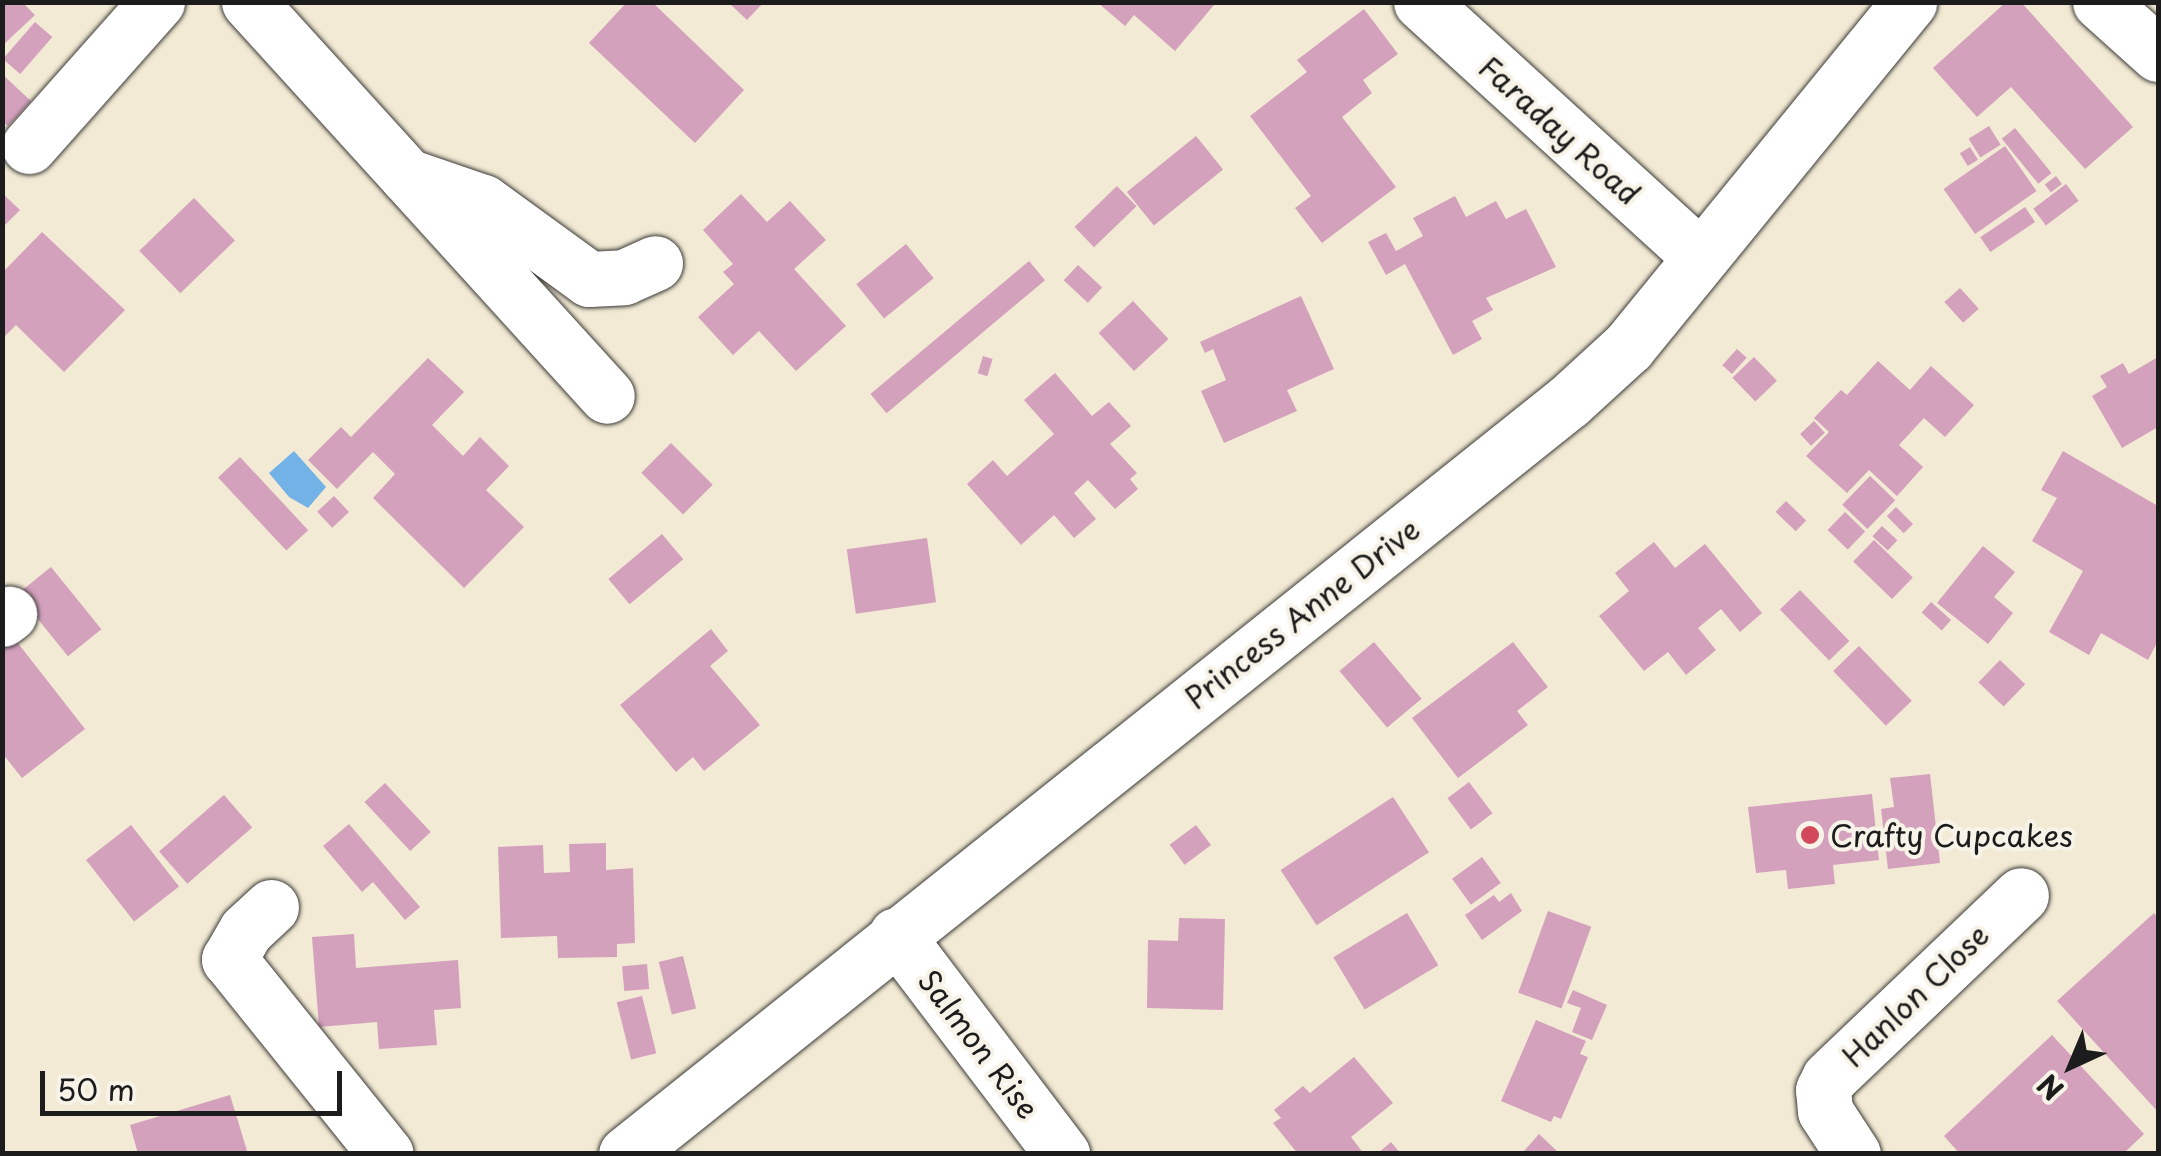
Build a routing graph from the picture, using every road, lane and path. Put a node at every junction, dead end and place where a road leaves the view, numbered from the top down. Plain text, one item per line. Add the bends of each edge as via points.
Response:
1 (156, 2) edge
2 (249, 2) edge
3 (1421, 2) edge
4 (1909, 2) edge
5 (2100, 2) edge
6 (2158, 54) edge
7 (29, 146) dead end
8 (400, 173) junction
9 (1700, 258) junction
10 (655, 263) dead end
11 (607, 396) dead end
12 (2020, 894) dead end
13 (272, 907) dead end
14 (896, 935) junction
15 (386, 1154) edge
16 (626, 1154) edge
17 (1062, 1154) edge
18 (1854, 1154) edge

1 - 7 street
2 - 8 street
3 - 9 street, Faraday Road
4 - 9 street, Princess Anne Drive
5 - 6 street
8 - 10 street via 484,202 589,279 624,277
8 - 11 street
9 - 14 street, Princess Anne Drive via 1628,347 1569,401
12 - 18 street, Hanlon Close via 1829,1078 1825,1111
13 - 15 street via 246,930 229,959
14 - 16 street, Princess Anne Drive
14 - 17 street, Salmon Rise

